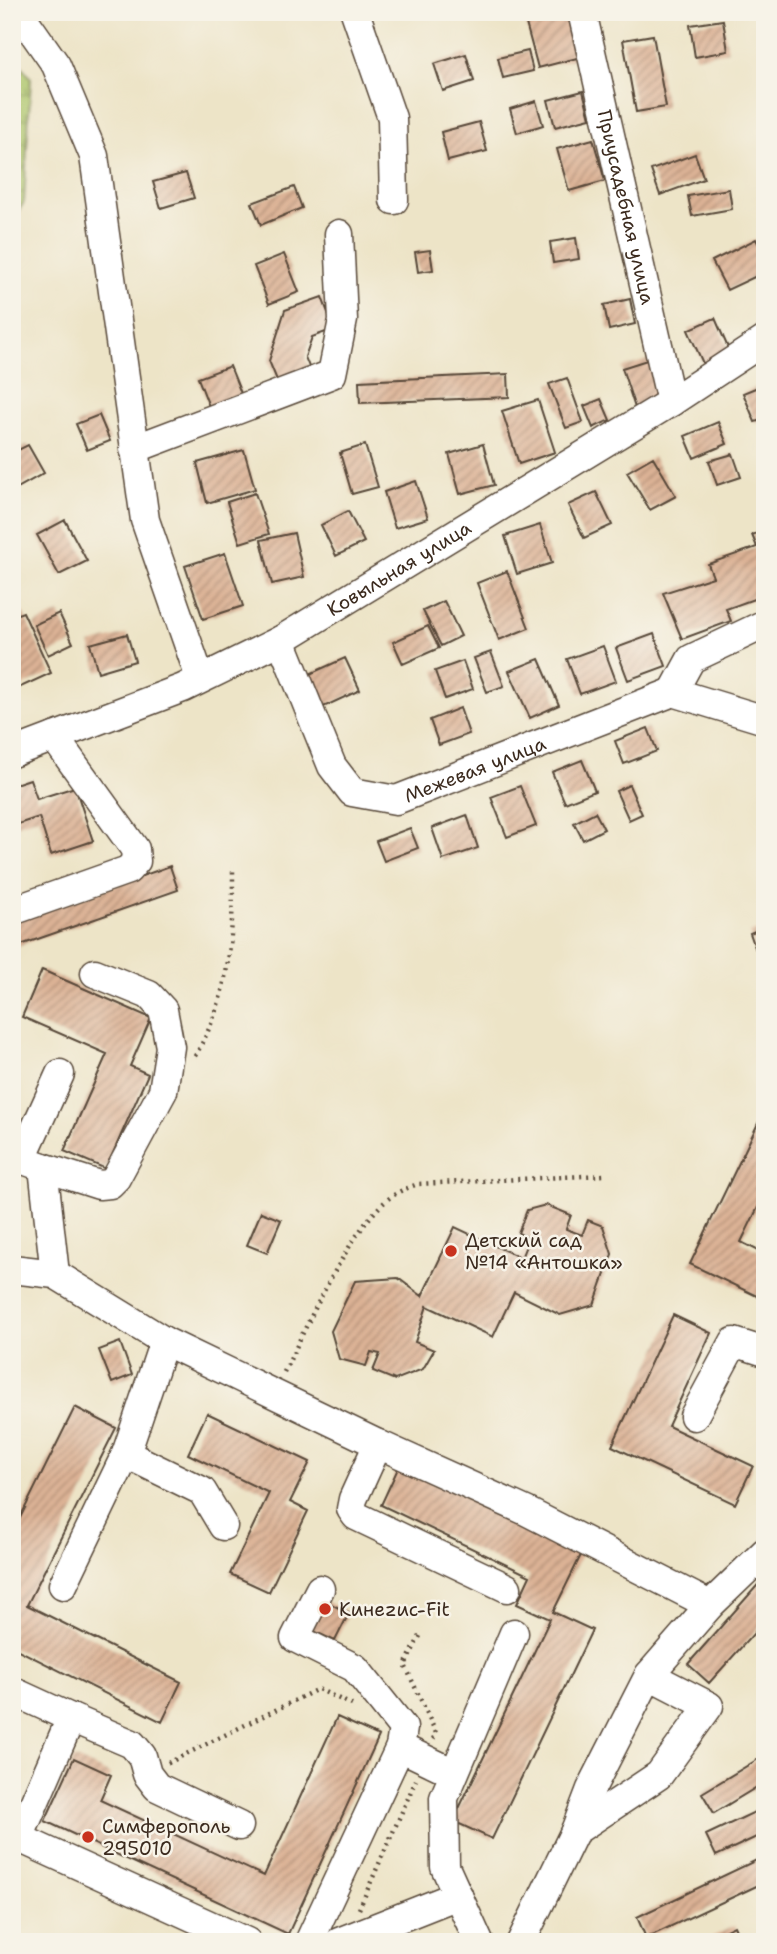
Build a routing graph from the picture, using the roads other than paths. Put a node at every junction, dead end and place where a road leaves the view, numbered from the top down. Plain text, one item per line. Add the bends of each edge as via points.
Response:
1 (19, 12) edge
2 (355, 12) edge
3 (582, 12) edge
4 (394, 200) dead end
5 (339, 234) dead end
6 (765, 340) edge
7 (671, 402) junction
8 (134, 449) junction
9 (765, 624) edge
10 (281, 640) junction
11 (200, 678) junction
12 (673, 692) junction
13 (765, 720) edge
14 (54, 737) junction
15 (12, 753) edge
16 (12, 911) edge
17 (95, 974) dead end
18 (60, 1074) dead end
19 (26, 1161) edge
20 (12, 1269) edge
21 (55, 1274) junction
22 (164, 1341) junction
23 (765, 1352) edge
24 (694, 1416) dead end
25 (378, 1444) junction
26 (126, 1454) junction
27 (223, 1526) dead end
28 (765, 1552) edge
29 (63, 1585) dead end
30 (507, 1588) dead end
31 (320, 1589) dead end
32 (710, 1605) junction
33 (514, 1633) dead end
34 (649, 1675) junction
35 (12, 1691) edge
36 (71, 1718) junction
37 (402, 1738) junction
38 (454, 1773) junction
39 (239, 1826) dead end
40 (575, 1831) junction
41 (16, 1840) edge
42 (458, 1895) junction
43 (247, 1942) edge
44 (309, 1942) edge
45 (339, 1942) edge
46 (479, 1942) edge
47 (521, 1942) edge

1 - 8 street via 56,65 94,156
2 - 4 street via 393,118
3 - 7 street, Приусадебная улица
5 - 8 street via 343,320 332,374
6 - 7 street, Ковыльная улица
7 - 10 street, Ковыльная улица
8 - 11 street via 145,520
9 - 12 street via 691,659
10 - 11 street, Ковыльная улица
10 - 12 street, Межевая улица via 332,766 352,792 396,800
11 - 14 street, Ковыльная улица
12 - 13 street
14 - 15 street, Ковыльная улица
14 - 16 street via 135,849 135,861 128,870
17 - 19 street via 149,995 163,1010 170,1047 163,1091 110,1184 99,1185
18 - 19 street
19 - 21 street
20 - 21 street
21 - 22 street
22 - 25 street
22 - 26 street
23 - 24 street via 734,1342
25 - 30 street via 353,1499 351,1508 356,1516
25 - 32 street via 526,1511
26 - 27 street via 202,1491
26 - 29 street
28 - 32 street
31 - 37 street via 295,1638 355,1668
32 - 34 street
33 - 38 street
34 - 40 street via 591,1789
34 - 40 street via 709,1706 659,1775
35 - 36 street
36 - 39 street via 132,1744 157,1787
36 - 41 street
37 - 38 street
37 - 44 street
38 - 42 street via 444,1798 445,1867
40 - 47 street
41 - 43 street
42 - 45 street
42 - 46 street

